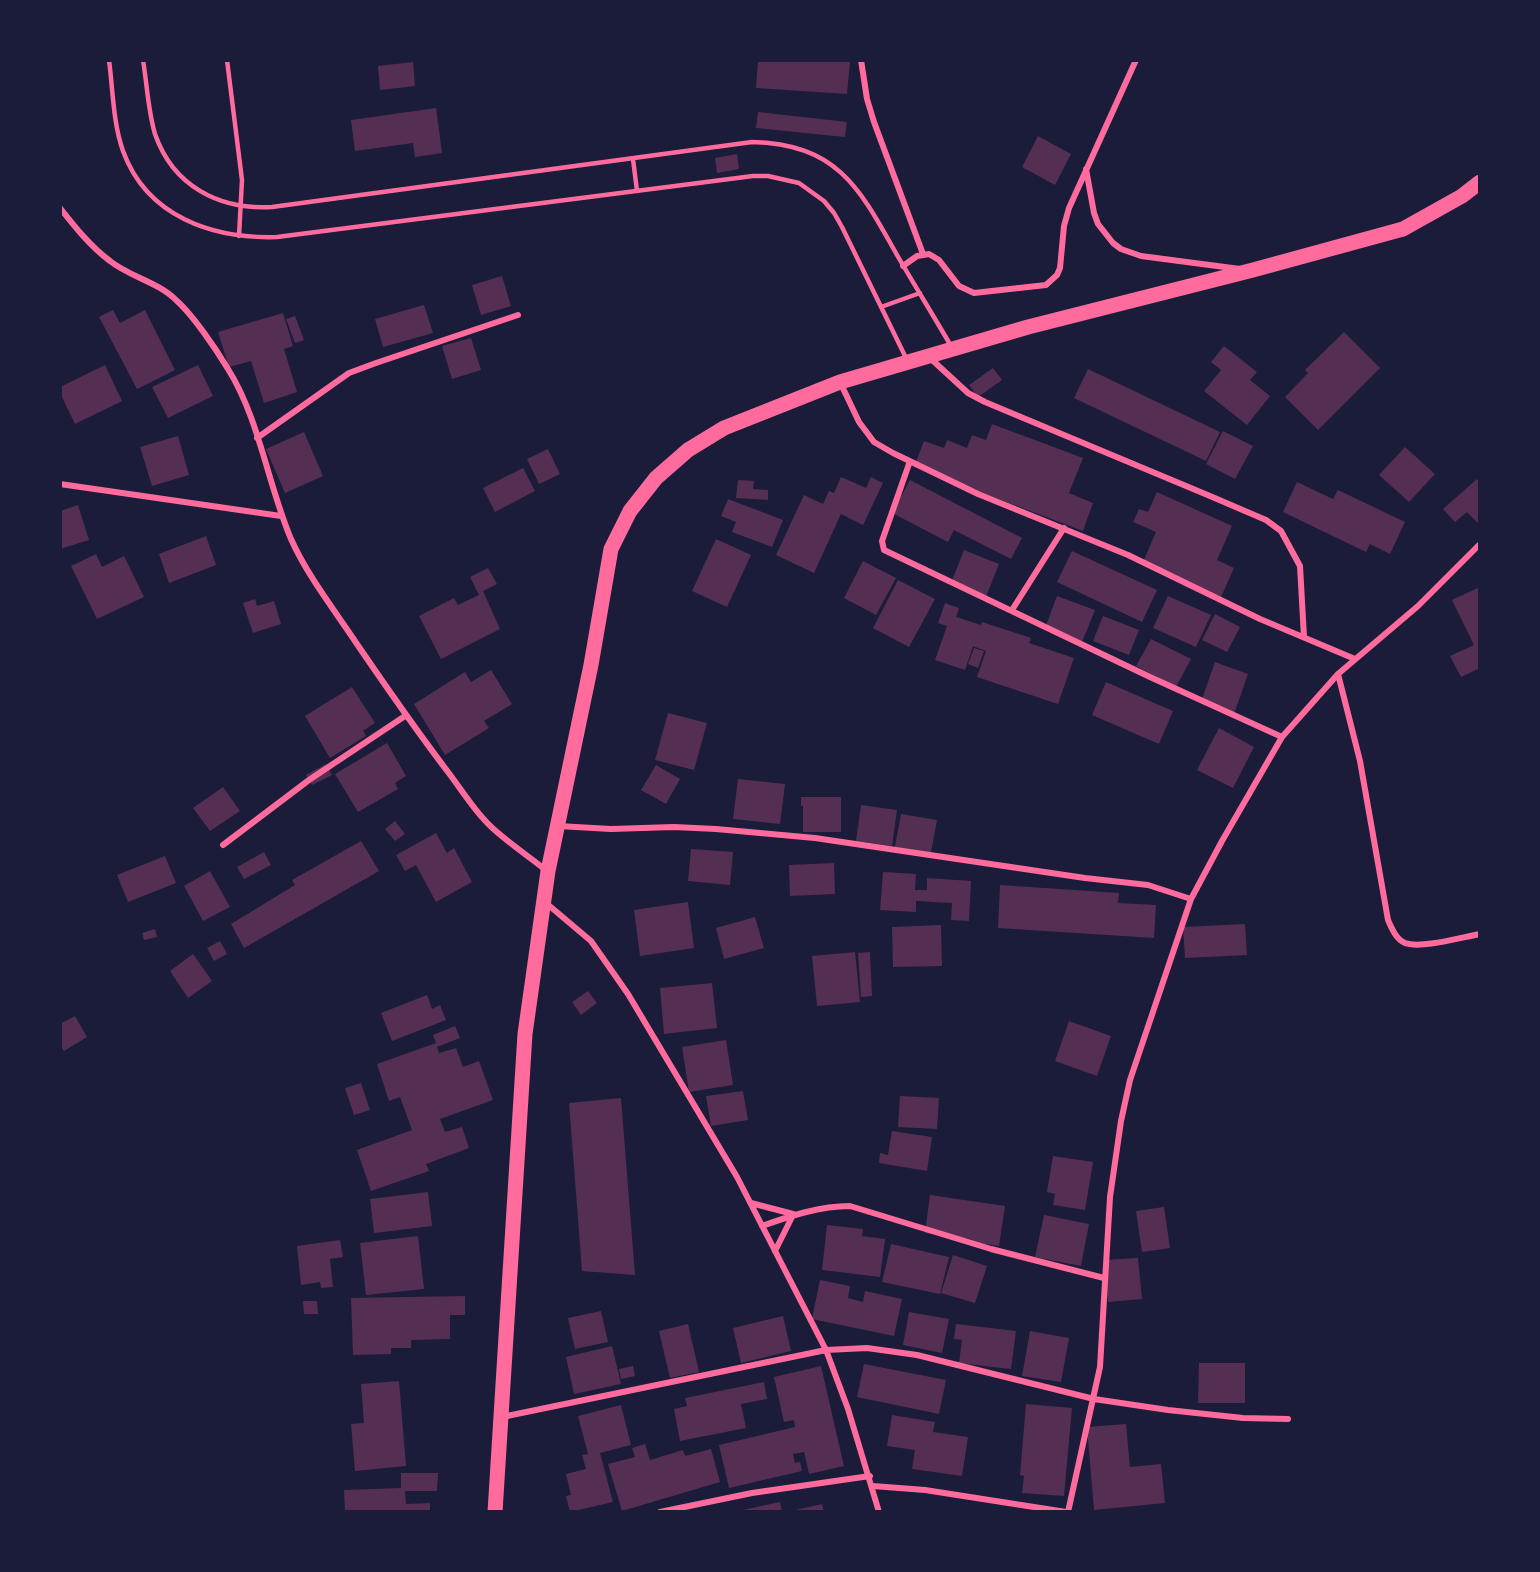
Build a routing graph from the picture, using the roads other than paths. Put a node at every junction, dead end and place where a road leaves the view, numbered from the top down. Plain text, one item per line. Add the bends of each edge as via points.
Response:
1 (109, 60) edge
2 (143, 60) edge
3 (227, 60) edge
4 (861, 60) edge
5 (1136, 60) edge
6 (633, 159) junction
7 (1086, 168) junction
8 (1480, 182) edge
9 (637, 191) junction
10 (242, 207) junction
11 (60, 208) edge
12 (239, 236) junction
13 (923, 254) junction
14 (903, 266) junction
15 (1253, 270) junction
16 (920, 293) junction
17 (881, 307) junction
18 (518, 315) dead end
19 (953, 348) junction
20 (927, 355) junction
21 (908, 362) junction
22 (840, 382) junction
23 (257, 438) junction
24 (910, 461) junction
25 (60, 484) edge
26 (281, 516) junction
27 (1064, 528) junction
28 (1480, 544) edge
29 (1012, 610) junction
30 (1304, 637) junction
31 (1355, 659) junction
32 (1338, 674) junction
33 (405, 716) junction
34 (1282, 737) junction
35 (558, 826) junction
36 (222, 845) dead end
37 (548, 871) junction
38 (1191, 899) junction
39 (544, 902) junction
40 (1480, 934) edge
41 (751, 1203) junction
42 (793, 1215) junction
43 (762, 1226) junction
44 (775, 1251) junction
45 (1104, 1278) junction
46 (826, 1350) junction
47 (1094, 1400) junction
48 (502, 1416) junction
49 (1288, 1419) dead end
50 (870, 1476) junction
51 (873, 1486) junction
52 (495, 1512) edge
53 (660, 1512) edge
54 (879, 1512) edge
55 (1067, 1512) edge

1 - 12 lane via 123,149 145,189 180,218
2 - 10 lane via 154,132 167,159 199,191
3 - 10 lane
4 - 13 street via 874,122
5 - 7 street
6 - 9 lane
6 - 10 lane via 272,207
6 - 14 lane via 752,142 788,145 805,151 837,168 862,194
7 - 13 street via 1064,226 1058,275 1047,285 974,293 959,286 935,256
7 - 15 street via 1098,224 1121,249 1141,256
8 - 15 main road via 1403,229
9 - 12 lane via 277,237
9 - 17 lane via 753,176 799,183 834,213
10 - 12 lane
11 - 23 street via 81,235 110,261 177,300 229,370
13 - 14 street
14 - 16 lane
15 - 19 main road
16 - 17 lane
16 - 19 lane
17 - 21 lane
18 - 23 street via 349,374
19 - 20 main road
20 - 21 main road
20 - 30 street via 968,393 985,402 1266,520 1281,531 1299,566
21 - 22 main road
22 - 24 street via 859,422 874,442
22 - 35 main road via 724,428 688,450 656,478 630,511 611,549
23 - 26 street
24 - 27 street via 978,494
24 - 29 street via 882,541 884,550
25 - 26 street
26 - 33 street via 320,590
27 - 29 street
27 - 30 street
28 - 31 street via 1418,606
29 - 34 street
30 - 31 street
31 - 32 street
32 - 34 street
32 - 40 street via 1360,761 1388,920 1395,935 1405,943 1420,944
33 - 36 street
33 - 37 street via 496,832
34 - 38 street
35 - 37 main road
35 - 38 street via 674,827 815,838 1126,881
37 - 39 main road
38 - 45 street via 1130,1080 1110,1197
39 - 41 street via 591,940 628,994
39 - 48 main road via 525,1034
41 - 42 street
41 - 43 street
42 - 43 street
42 - 44 street
42 - 45 street via 850,1206
43 - 44 street
44 - 46 street
45 - 47 street via 1100,1367
46 - 47 street via 867,1348 917,1355
46 - 48 street
46 - 50 street
47 - 49 street via 1243,1418
47 - 55 street
48 - 52 main road
50 - 51 street
50 - 53 street via 752,1493
51 - 54 street
51 - 55 street

